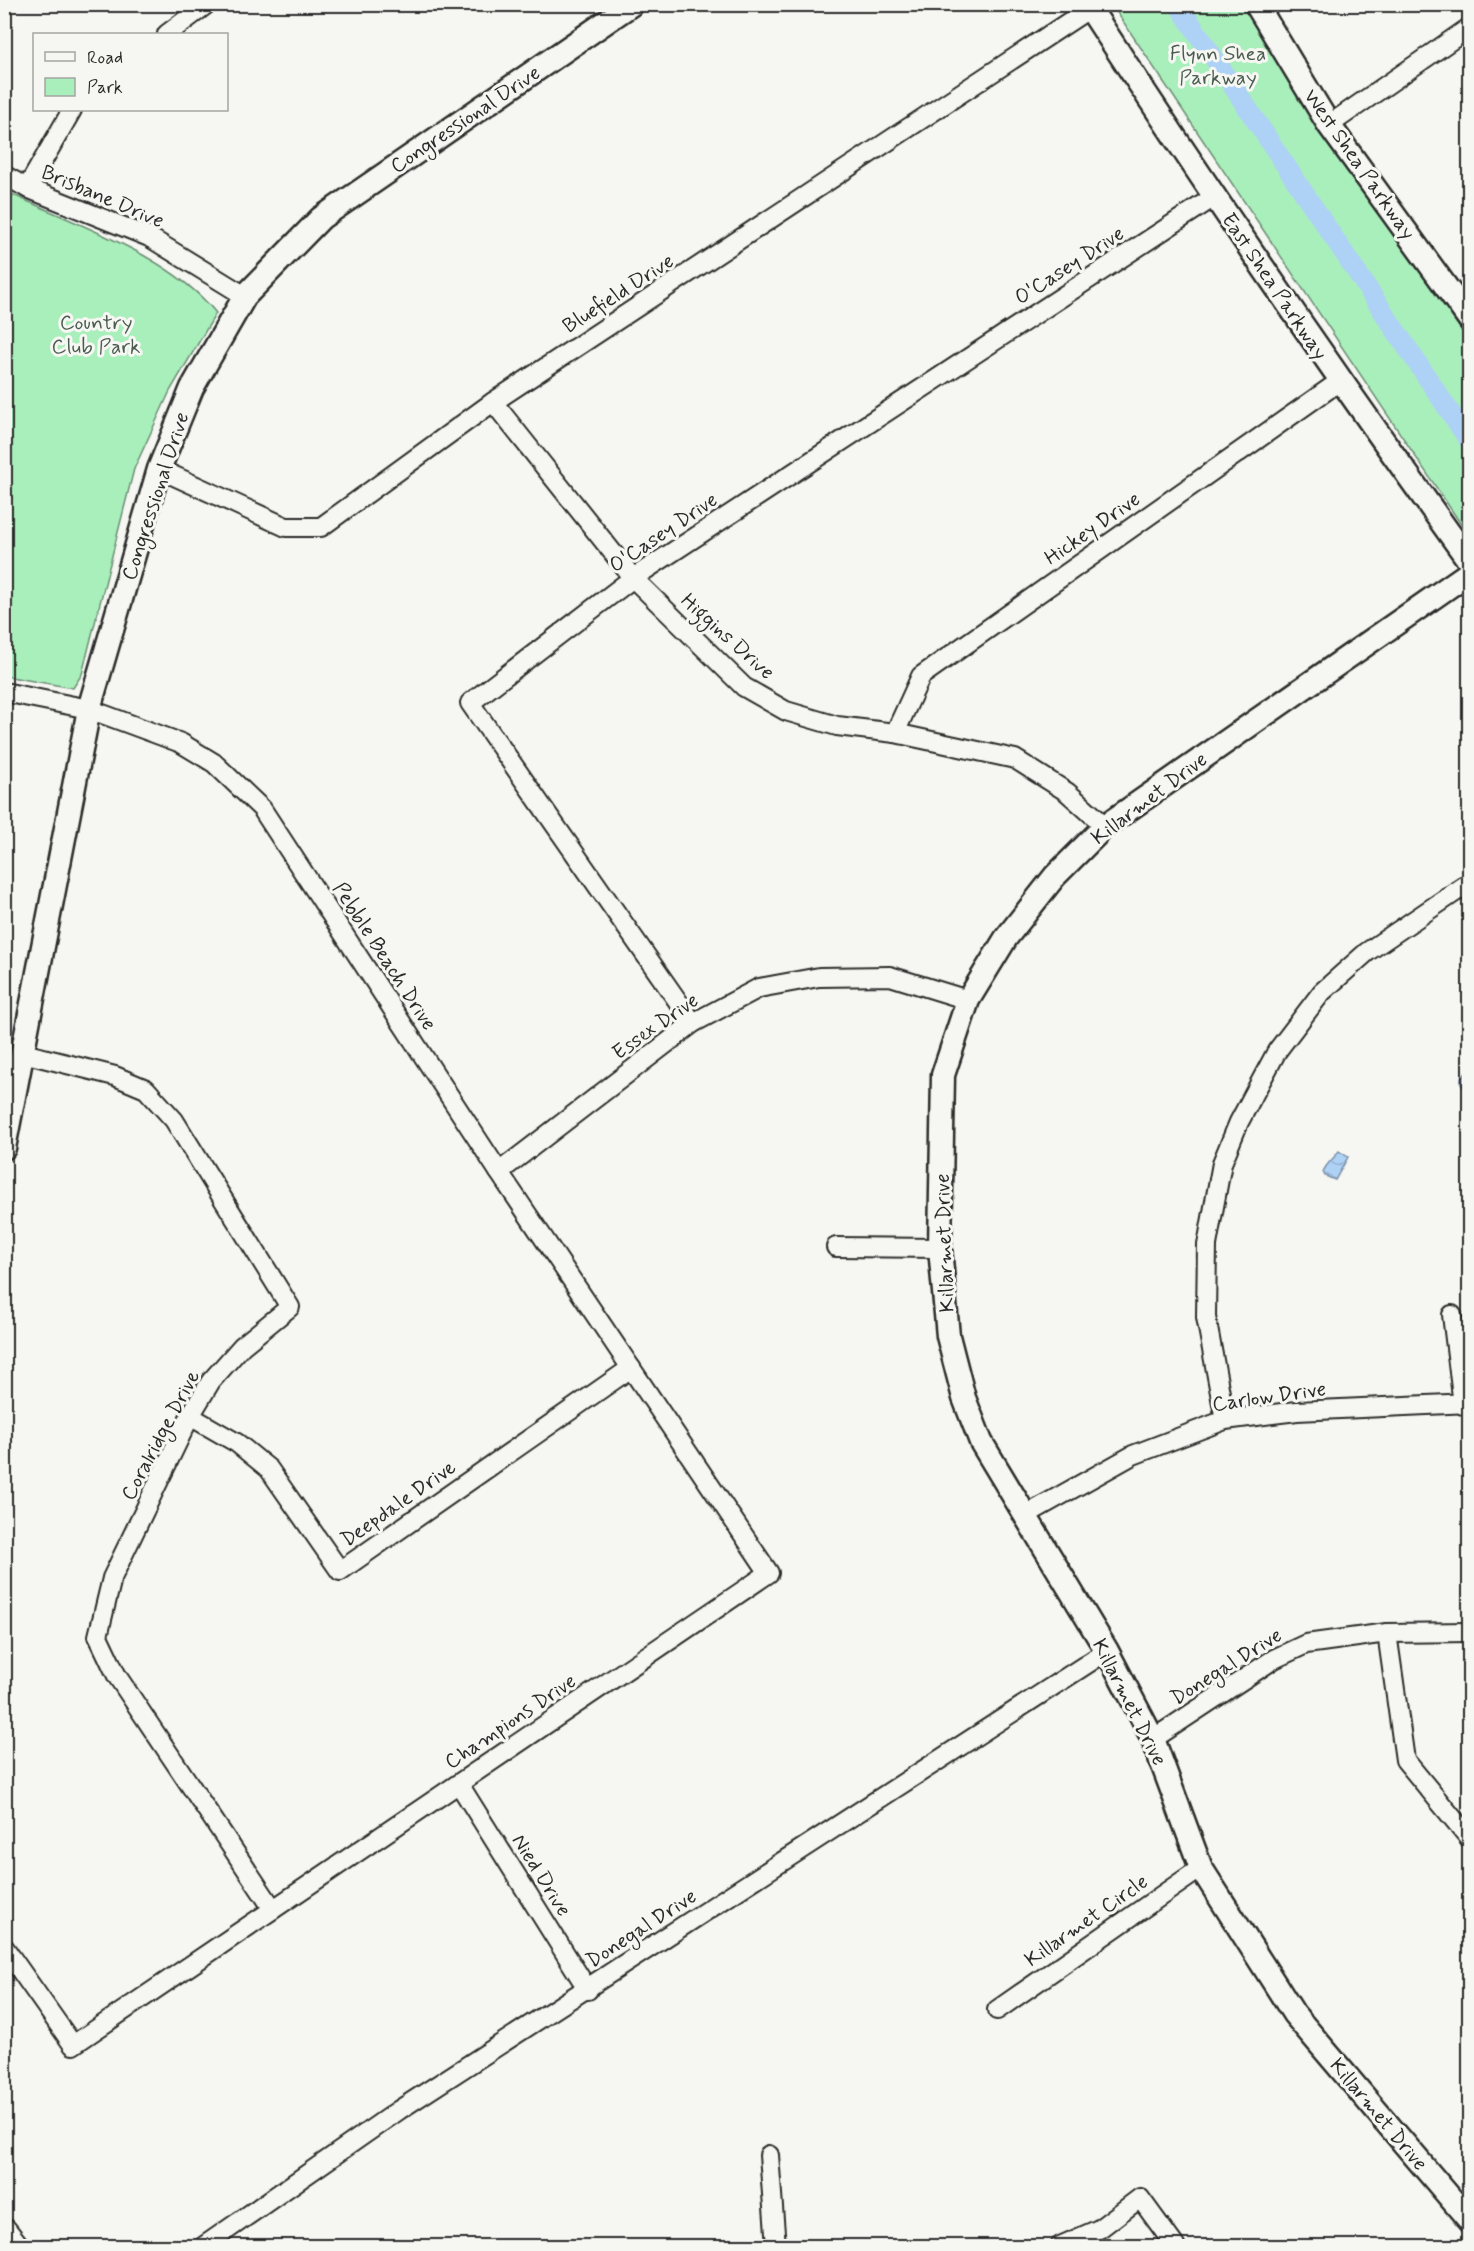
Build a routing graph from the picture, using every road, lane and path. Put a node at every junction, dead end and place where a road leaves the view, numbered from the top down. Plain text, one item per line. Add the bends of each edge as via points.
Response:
1 (207, 4) edge
2 (632, 4) edge
3 (1256, 4) edge
4 (1088, 6) edge
5 (1470, 27) edge
6 (168, 33) edge
7 (71, 111) edge
8 (1329, 125) junction
9 (4, 175) edge
10 (27, 188) junction
11 (1214, 197) junction
12 (245, 296) junction
13 (1466, 306) edge
14 (1340, 381) junction
15 (493, 402) junction
16 (159, 470) junction
17 (1470, 562) edge
18 (1470, 572) edge
19 (633, 578) junction
20 (4, 692) edge
21 (89, 709) junction
22 (895, 733) junction
23 (1105, 826) junction
24 (1470, 882) edge
25 (968, 1000) junction
26 (693, 1023) junction
27 (23, 1053) junction
28 (4, 1148) edge
29 (499, 1172) junction
30 (836, 1247) dead end
31 (940, 1248) junction
32 (1452, 1315) dead end
33 (631, 1368) junction
34 (1466, 1404) edge
35 (190, 1416) junction
36 (1225, 1420) junction
37 (1024, 1516) junction
38 (1470, 1632) edge
39 (1387, 1633) junction
40 (1107, 1651) junction
41 (1153, 1738) junction
42 (459, 1784) junction
43 (1470, 1839) edge
44 (1202, 1868) junction
45 (273, 1909) junction
46 (4, 1947) edge
47 (588, 1989) junction
48 (997, 2010) dead end
49 (769, 2155) dead end
50 (1470, 2221) edge
51 (4, 2232) edge
52 (15, 2247) edge
53 (204, 2247) edge
54 (776, 2247) edge
55 (1060, 2247) edge
56 (1175, 2247) edge

1 - 6 street
2 - 12 street, Congressional Drive via 321,218
3 - 8 street, West Shea Parkway
4 - 11 street, East Shea Parkway
4 - 15 street, Bluefield Drive
5 - 8 street
7 - 10 street
8 - 13 street, West Shea Parkway
9 - 10 street, Brisbane Drive
10 - 12 street, Brisbane Drive via 149,237
11 - 14 street, East Shea Parkway
11 - 19 street, O'Casey Drive
12 - 16 street, Congressional Drive via 192,388
14 - 17 street, East Shea Parkway
14 - 22 street, Hickey Drive via 921,676
15 - 16 street, Bluefield Drive via 321,527 286,527
15 - 19 street, Higgins Drive
16 - 21 street, Congressional Drive
18 - 23 street, Killarmet Drive
19 - 22 street, Higgins Drive via 744,687 786,711 837,726
19 - 26 street, O'Casey Drive via 470,702
20 - 21 street, Pebble Beach Drive
21 - 27 street, Congressional Drive
21 - 29 street, Pebble Beach Drive via 181,743 214,763 262,809
22 - 23 street, Higgins Drive via 1015,759 1067,792
23 - 25 street, Killarmet Drive via 1055,876 1006,938
24 - 36 street via 1367,952 1322,992 1277,1051 1239,1122 1222,1162 1207,1245 1206,1317
25 - 26 street, Essex Drive via 890,976 819,977 759,988
25 - 31 street, Killarmet Drive via 943,1075
26 - 29 street, Essex Drive
27 - 28 street, Congressional Drive
27 - 35 street, Coralridge Drive via 115,1076 146,1089 174,1120 290,1307 242,1346 211,1381
29 - 33 street, Pebble Beach Drive
30 - 31 street
31 - 37 street, Killarmet Drive via 948,1336 964,1398 981,1442
32 - 34 street
33 - 35 street, Deepdale Drive via 340,1570 269,1469 237,1443
33 - 42 street, Champions Drive via 769,1573
34 - 36 street, Carlow Drive via 1297,1412
35 - 45 street, Coralridge Drive via 112,1578 98,1636 117,1676
36 - 37 street, Carlow Drive via 1133,1455
37 - 40 street, Killarmet Drive
38 - 39 street, Donegal Drive
39 - 41 street, Donegal Drive via 1306,1644 1274,1659
39 - 43 street via 1405,1760
40 - 41 street, Killarmet Drive
40 - 47 street, Donegal Drive
41 - 44 street, Killarmet Drive
42 - 45 street, Champions Drive
42 - 47 street, Nied Drive
44 - 48 street, Killarmet Circle
44 - 50 street, Killarmet Drive via 1294,2014
45 - 46 street, Champions Drive via 73,2045
47 - 53 street, Donegal Drive via 399,2110
49 - 54 street
51 - 52 main road
55 - 56 street via 1098,2229 1140,2198

